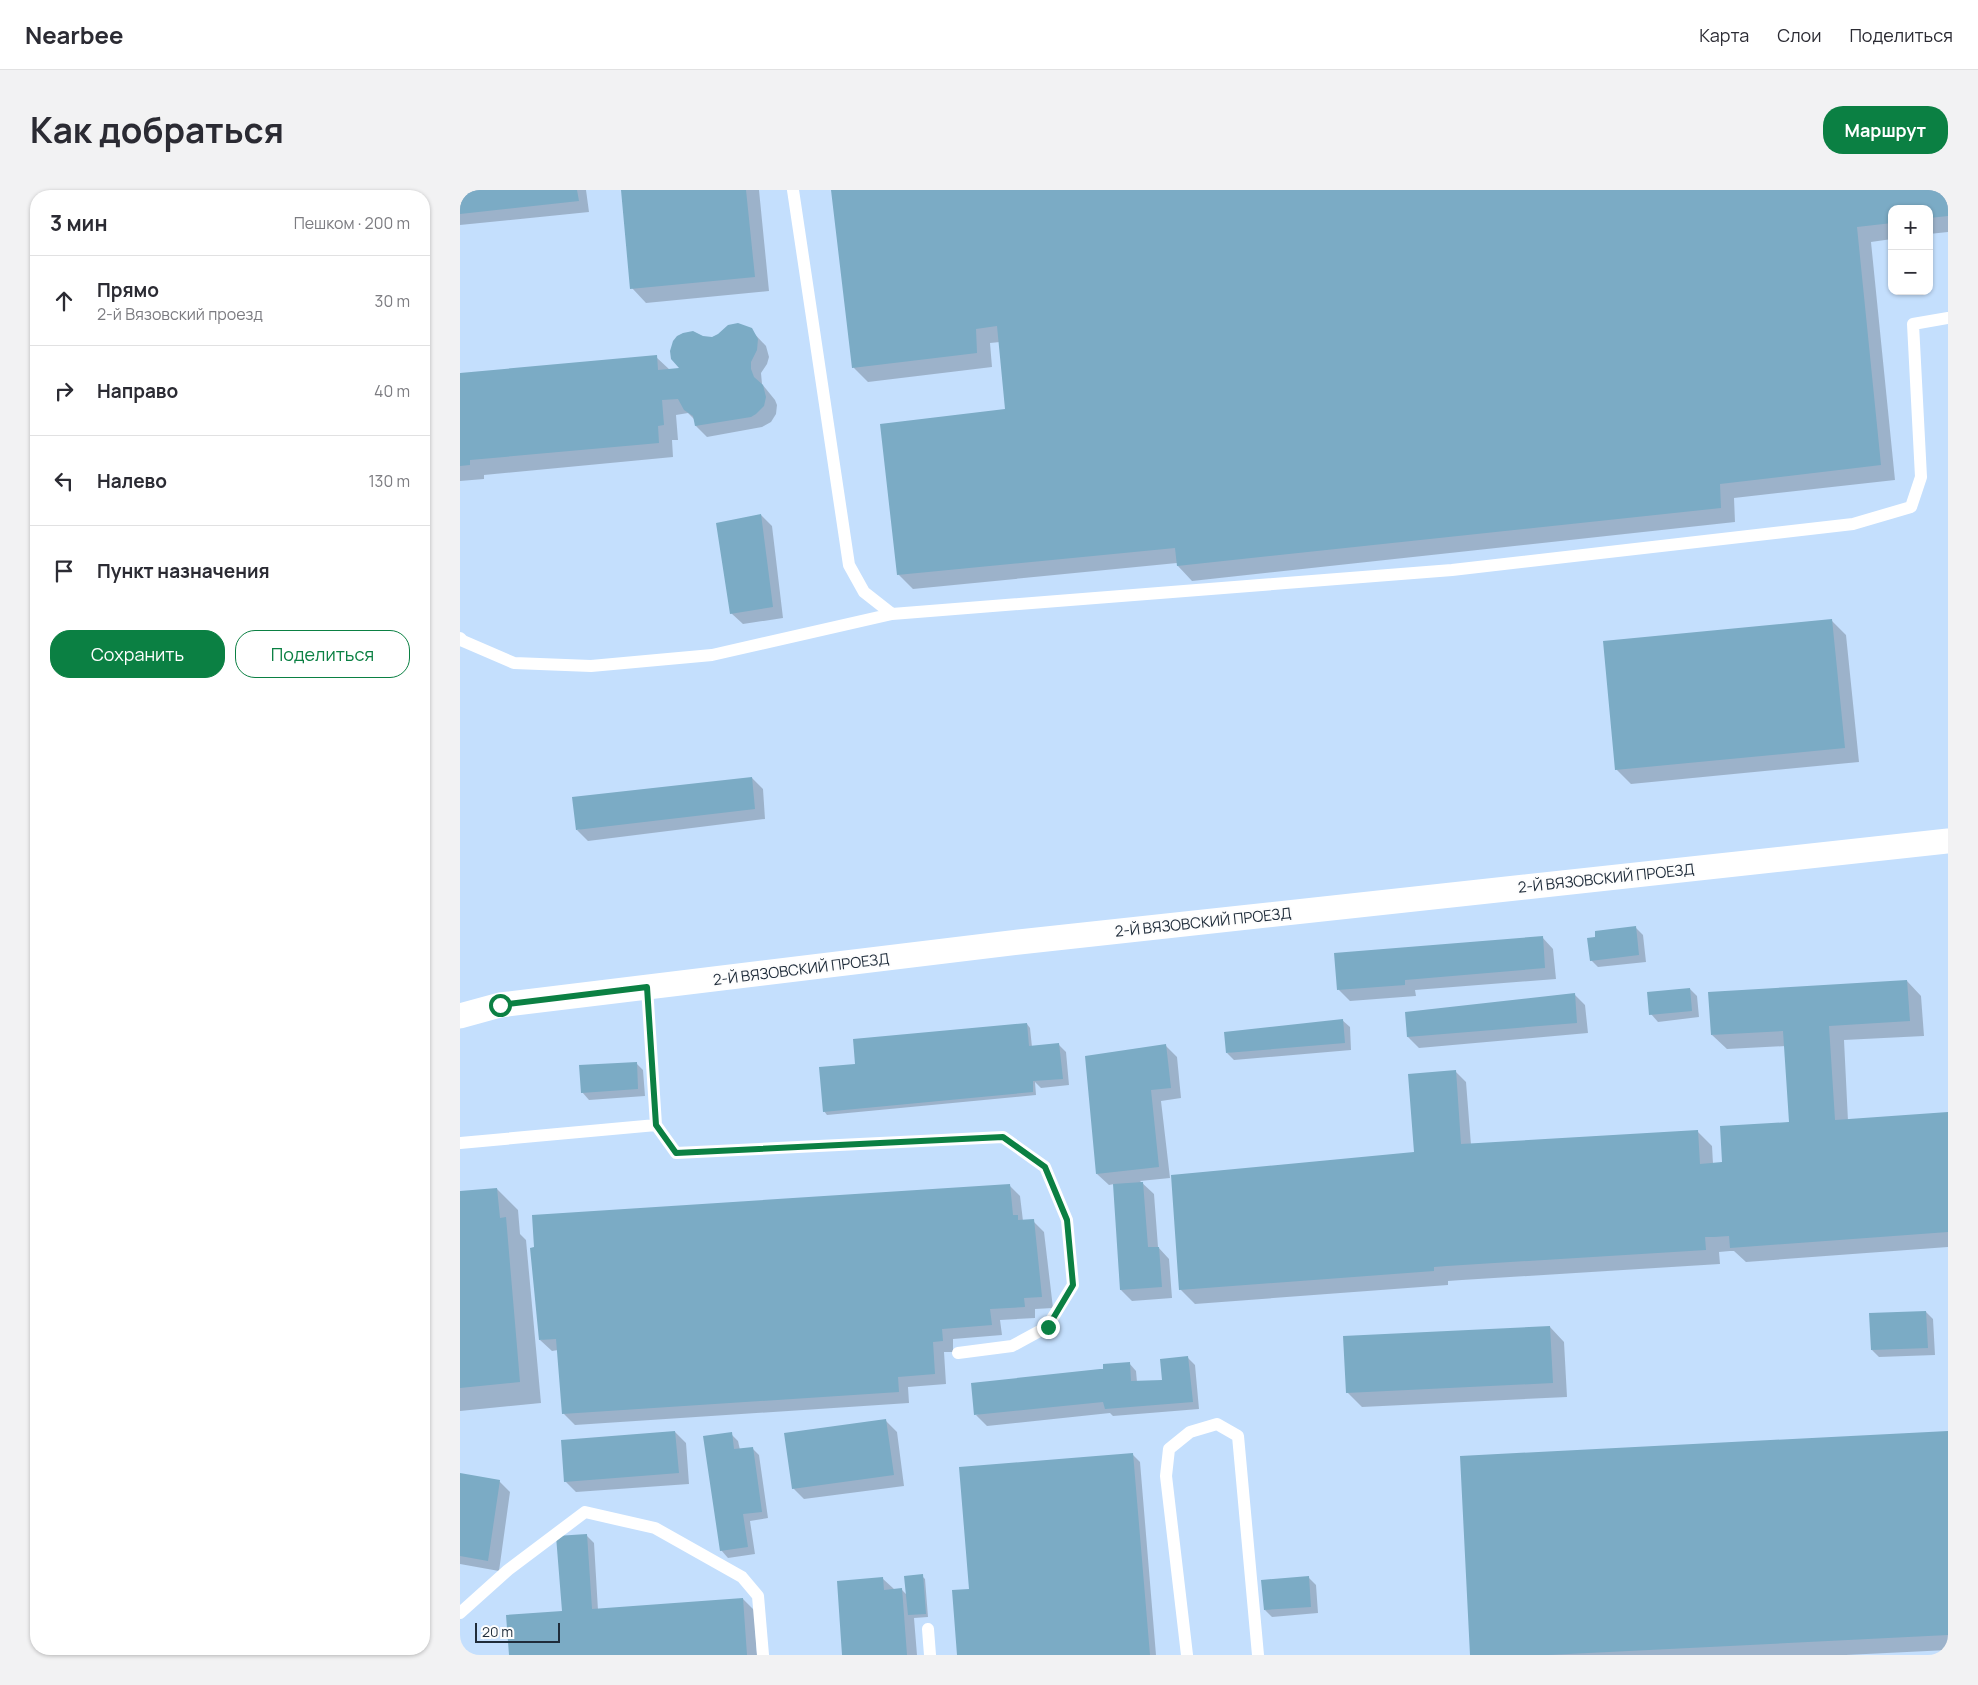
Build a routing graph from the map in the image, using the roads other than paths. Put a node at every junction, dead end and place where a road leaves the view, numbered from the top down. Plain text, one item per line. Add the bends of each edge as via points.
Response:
1 (793, 190) edge
2 (1948, 318) edge
3 (892, 614) junction
4 (460, 638) edge
5 (1948, 841) edge
6 (647, 987) junction
7 (460, 1016) edge
8 (656, 1125) junction
9 (460, 1143) edge
10 (958, 1352) dead end
11 (460, 1613) edge
12 (928, 1629) dead end
13 (763, 1655) edge
14 (930, 1655) edge
15 (1187, 1655) edge
16 (1258, 1655) edge

1 - 3 lane via 849,565 864,592
2 - 3 lane via 1913,324 1921,477 1911,507 1854,524 1452,570
3 - 4 lane via 712,655 591,666 514,663
5 - 6 street, 2-Й ВЯЗОВСКИЙ ПРОЕЗД via 1029,941
6 - 7 street, 2-Й ВЯЗОВСКИЙ ПРОЕЗД via 500,1005
6 - 8 lane
8 - 9 lane
8 - 10 lane via 676,1153 1003,1137 1045,1167 1067,1220 1073,1285 1048,1327 1012,1346
11 - 13 lane via 508,1570 585,1512 655,1528 742,1577 758,1596
12 - 14 lane
15 - 16 lane via 1166,1476 1169,1449 1190,1432 1217,1424 1238,1436

